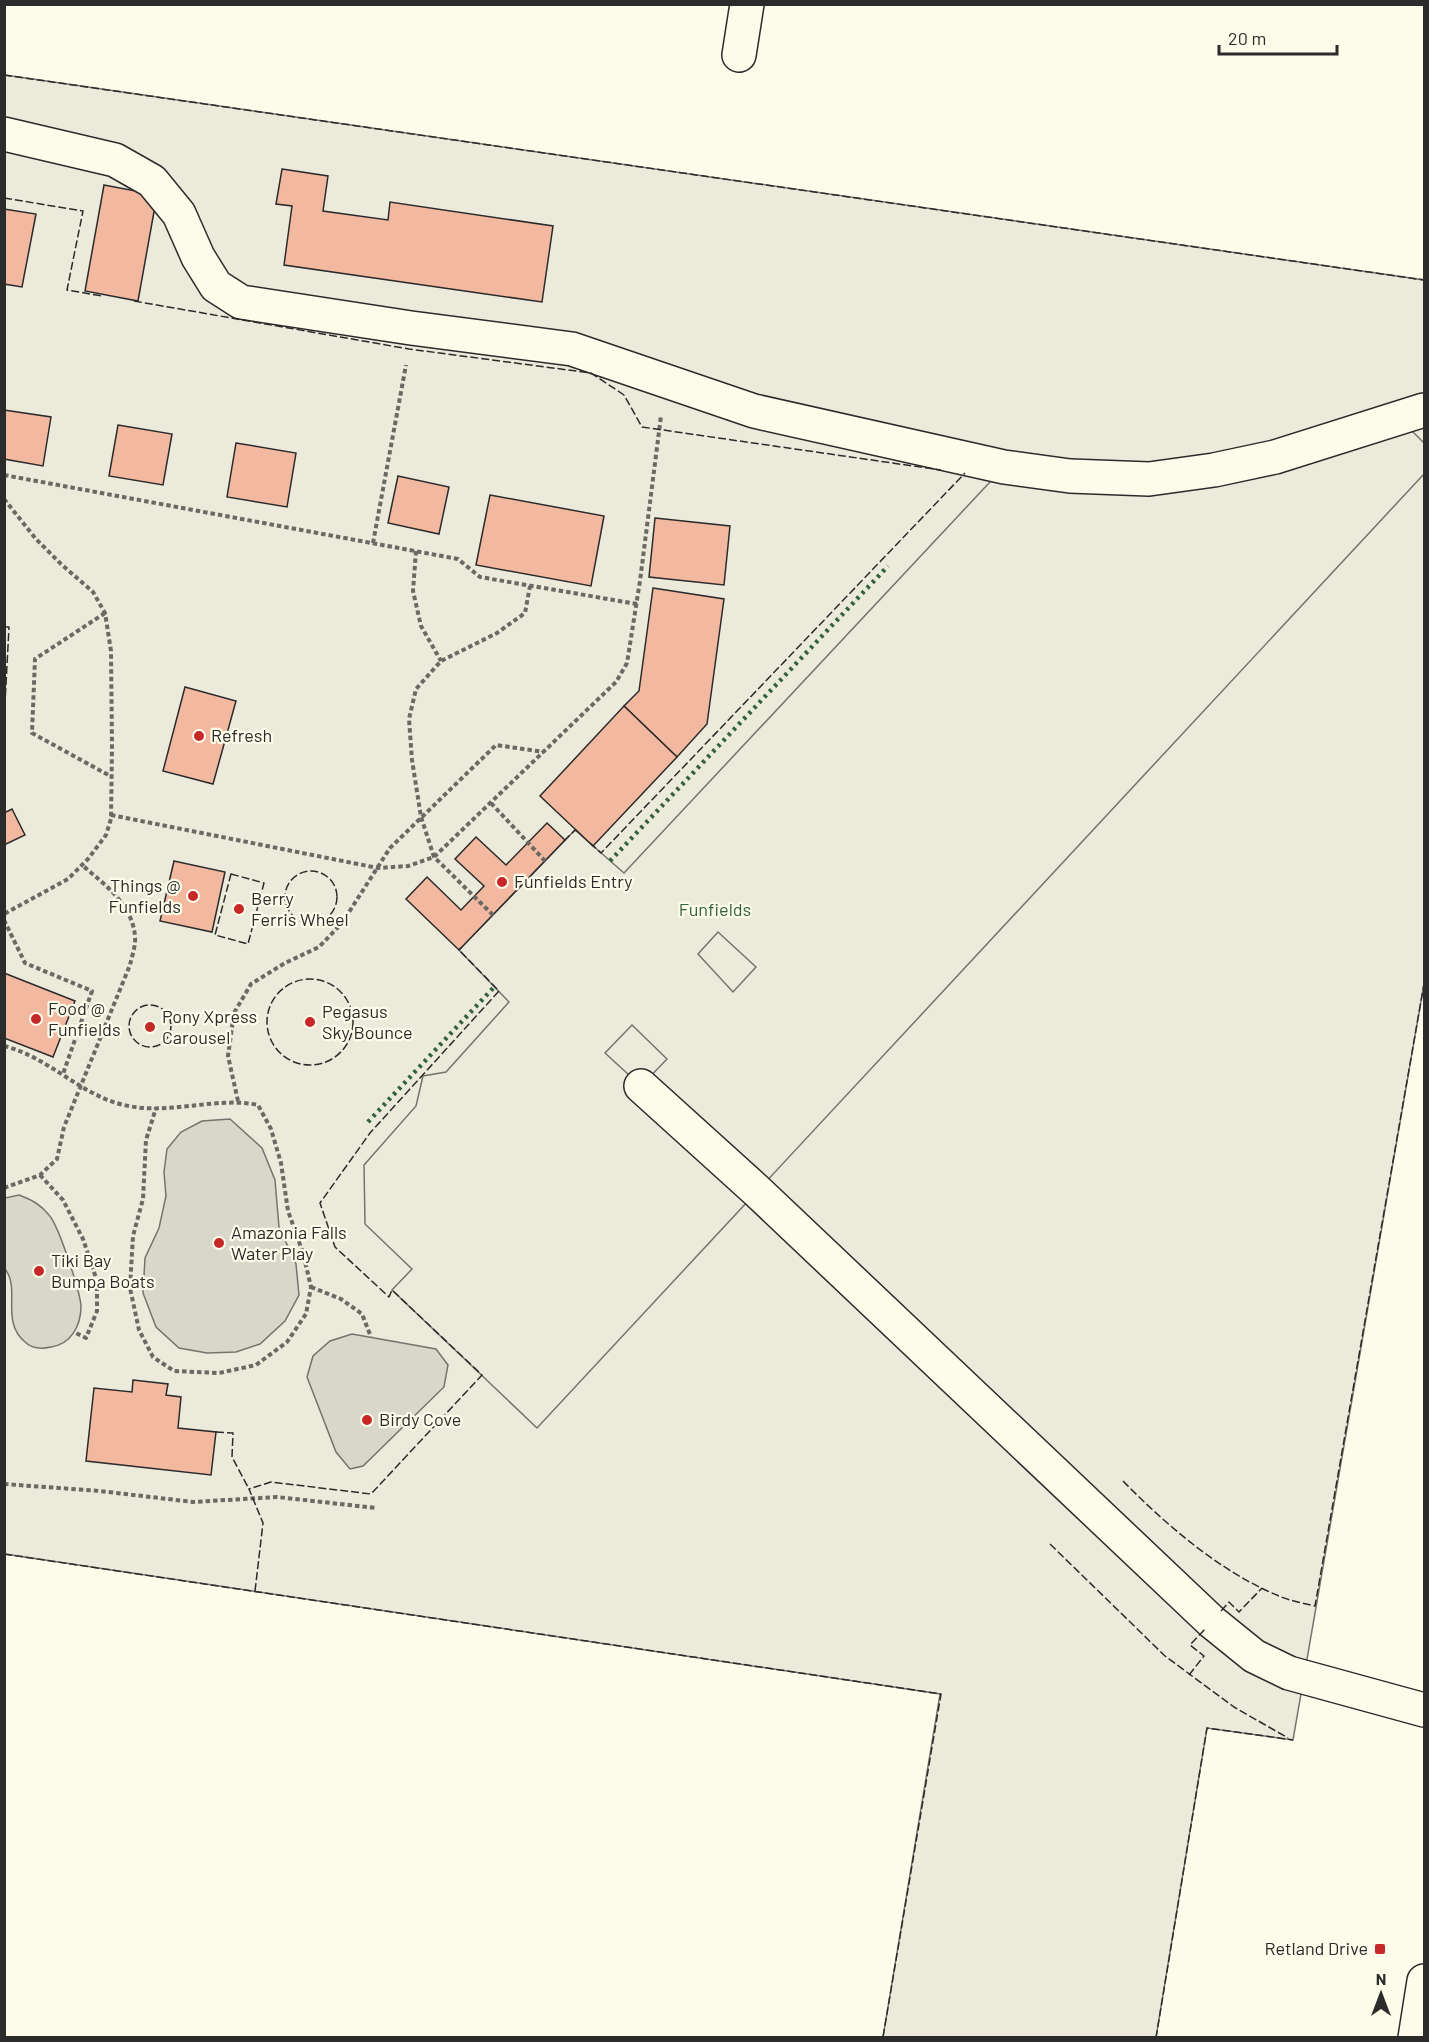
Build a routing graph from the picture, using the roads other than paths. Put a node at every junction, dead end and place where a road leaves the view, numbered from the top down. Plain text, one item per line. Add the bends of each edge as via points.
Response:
1 (747, 4) edge
2 (739, 55) dead end
3 (4, 134) edge
4 (1425, 410) edge
5 (641, 1086) dead end
6 (1425, 1710) edge
7 (1425, 1981) edge
8 (1415, 2037) edge

1 - 2 main road
3 - 4 main road via 115,160 152,181 179,214 216,286 241,302 572,349 754,411 1004,466 1070,476 1149,479 1214,471 1275,457
5 - 6 main road via 1212,1622 1254,1656 1289,1673
7 - 8 main road

